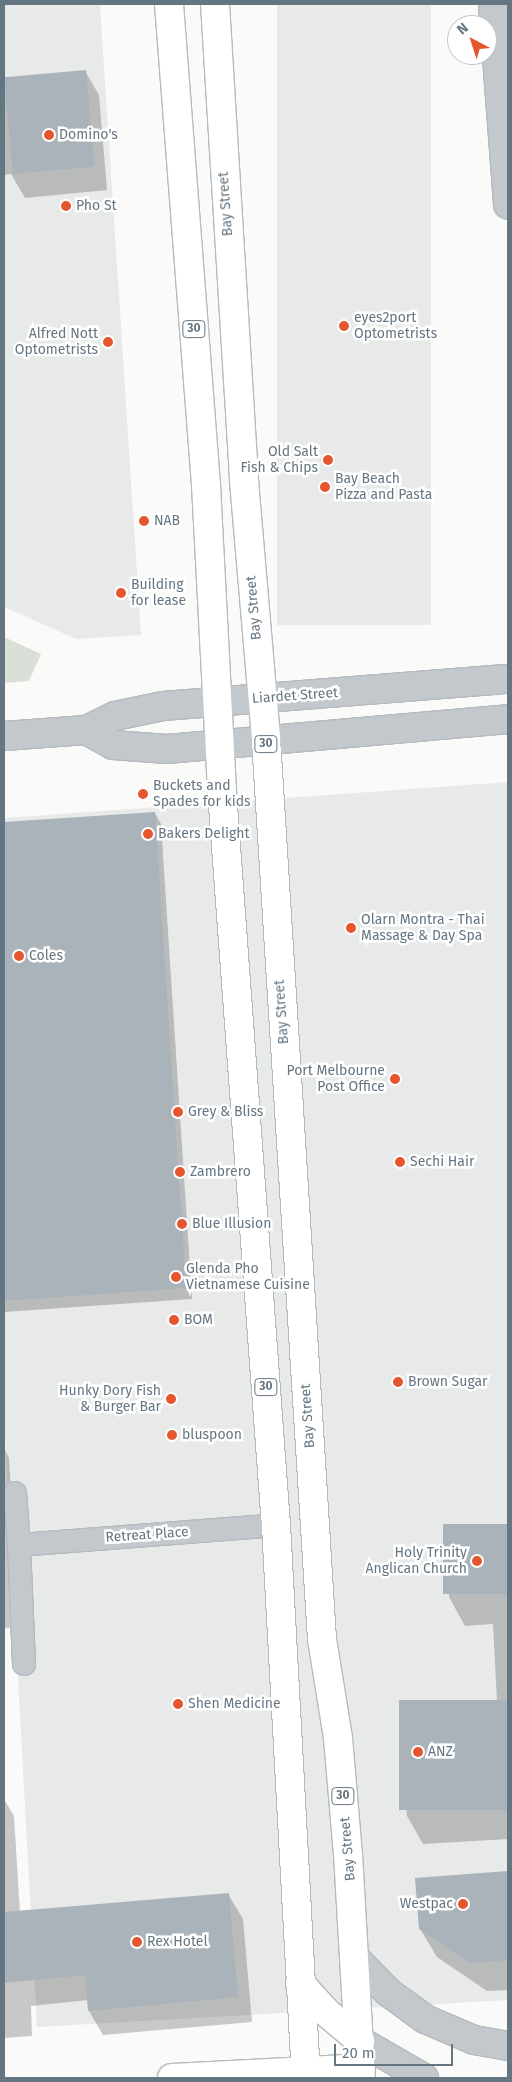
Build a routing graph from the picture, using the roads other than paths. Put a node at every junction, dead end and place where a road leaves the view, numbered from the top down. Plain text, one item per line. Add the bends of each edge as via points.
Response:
1 (169, 4) edge
2 (215, 4) edge
3 (494, 4) edge
4 (508, 204) edge
5 (244, 481) junction
6 (206, 485) junction
7 (508, 679) edge
8 (263, 698) junction
9 (216, 701) junction
10 (508, 719) edge
11 (86, 730) junction
12 (4, 736) edge
13 (266, 739) junction
14 (219, 743) junction
15 (15, 1493) dead end
16 (276, 1525) junction
17 (18, 1545) junction
18 (24, 1664) dead end
19 (357, 1960) junction
20 (300, 1983) junction
21 (360, 2041) junction
22 (508, 2046) edge
23 (361, 2073) edge
24 (306, 2075) edge
25 (172, 2078) edge
26 (424, 2078) edge

1 - 6 main road, 30
2 - 5 main road, Bay Street / 30
3 - 4 street
5 - 6 main road
5 - 8 main road, Bay Street / 30
6 - 9 main road, 30
7 - 8 street, Liardet Street
8 - 9 street, Liardet Street
8 - 13 main road, Bay Street / 30
9 - 11 street, Liardet Street via 163,706 115,716
9 - 14 main road, 30
10 - 13 street
11 - 12 street, Liardet Street
11 - 14 street via 112,745 167,749
13 - 14 street
13 - 19 main road, Bay Street / 30 via 322,1639 338,1738
14 - 16 main road, 30
15 - 17 lane
16 - 17 lane, Retreat Place
16 - 20 main road, 30
17 - 18 lane
19 - 21 main road, Bay Street / 30
19 - 22 street via 401,2003 425,2020 474,2040
20 - 21 main road via 326,2012
20 - 24 main road, 30
21 - 23 main road, Bay Street / 30
21 - 26 street
23 - 24 main road
24 - 25 main road

